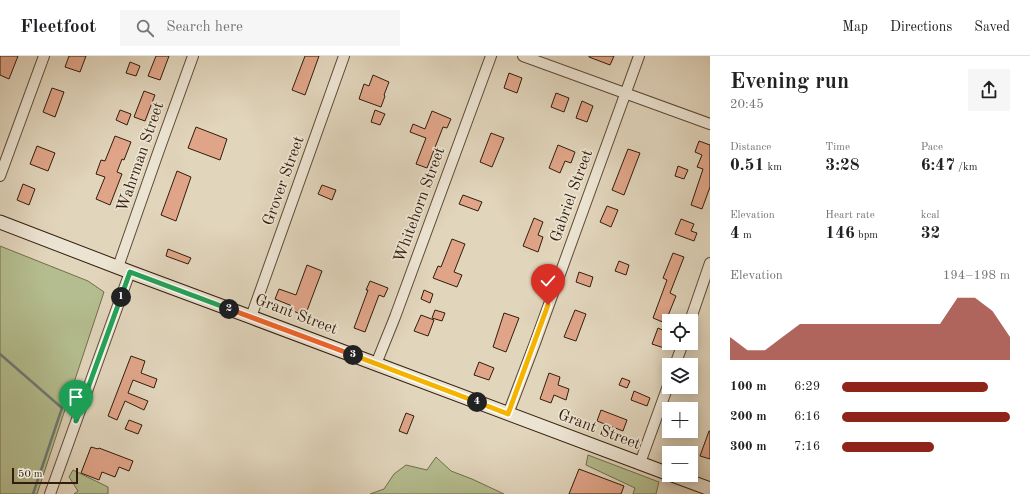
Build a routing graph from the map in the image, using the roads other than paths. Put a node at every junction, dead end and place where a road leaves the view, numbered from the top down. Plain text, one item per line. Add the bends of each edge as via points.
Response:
1 (44, 56) edge
2 (193, 56) edge
3 (344, 56) edge
4 (491, 56) edge
5 (523, 56) edge
6 (639, 56) edge
7 (626, 93) junction
8 (710, 124) edge
9 (0, 176) edge
10 (0, 222) edge
11 (710, 263) edge
12 (124, 270) junction
13 (692, 314) edge
14 (251, 317) junction
15 (376, 364) junction
16 (665, 394) edge
17 (508, 414) junction
18 (640, 463) junction
19 (662, 472) edge
20 (690, 482) edge
21 (710, 489) edge
22 (50, 494) edge

1 - 9 street
2 - 12 street, Wahrman Street via 159,150
3 - 14 street, Grover Street
4 - 15 street, Whitehorn Street
5 - 7 street
6 - 7 street, Gabriel Street
7 - 8 street
7 - 17 street, Gabriel Street
10 - 12 street, Grant Street
11 - 13 street
12 - 14 street, Grant Street
12 - 22 street, Wahrman Street
14 - 15 street, Grant Street
15 - 17 street, Grant Street
16 - 18 street
17 - 18 street, Grant Street
18 - 19 street, Grant Street
20 - 21 street, Grant Street

